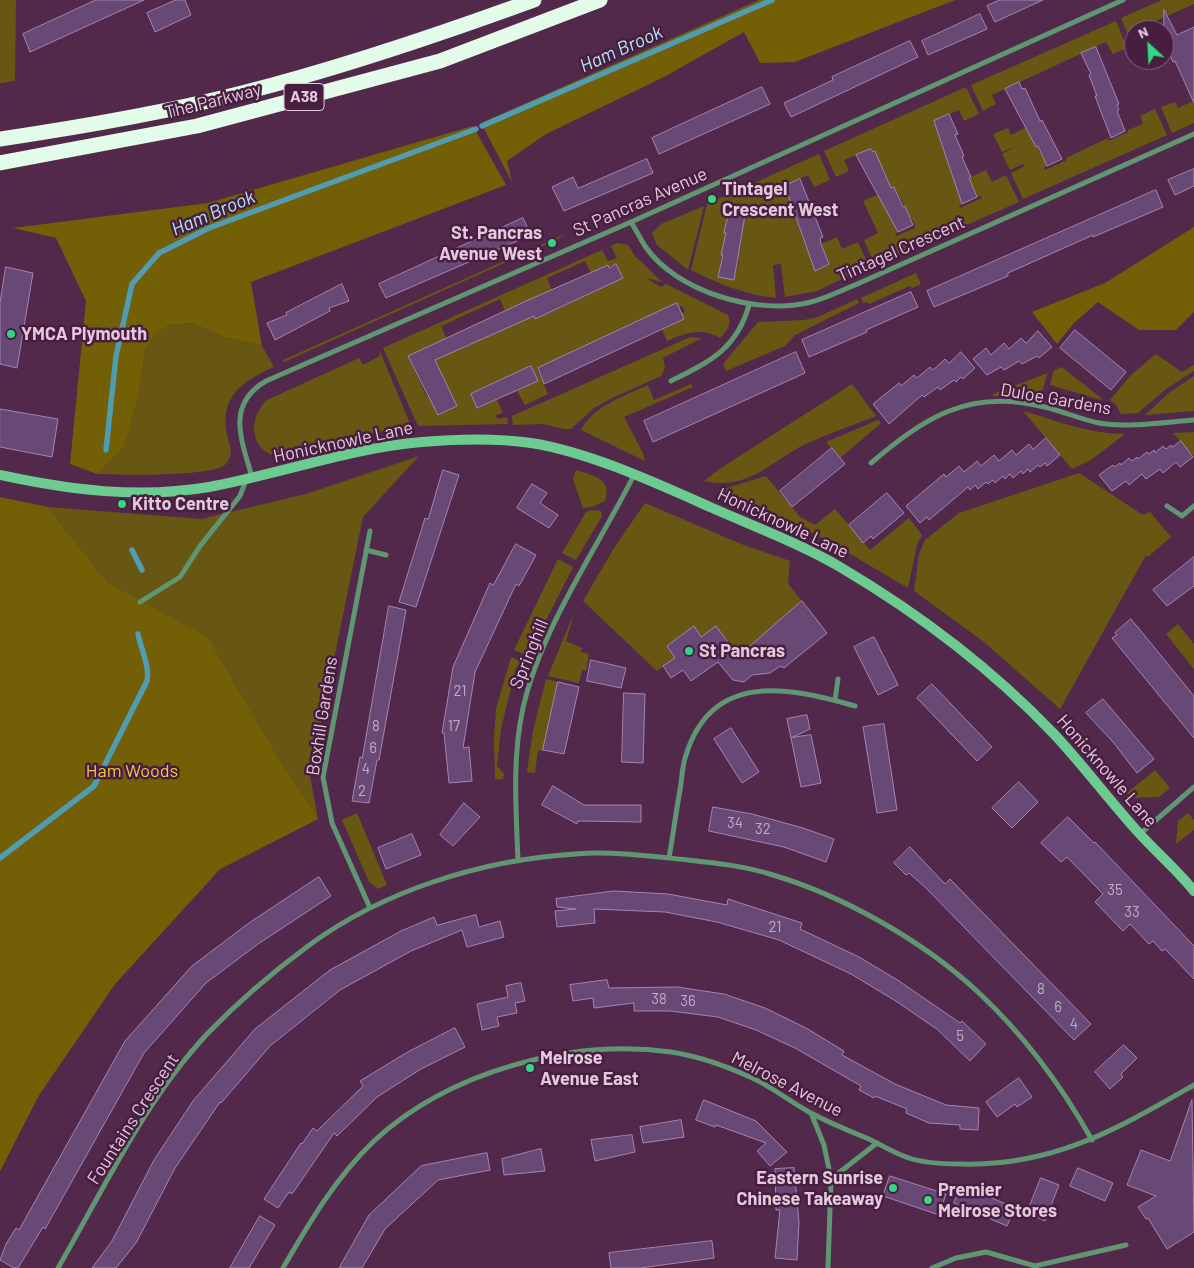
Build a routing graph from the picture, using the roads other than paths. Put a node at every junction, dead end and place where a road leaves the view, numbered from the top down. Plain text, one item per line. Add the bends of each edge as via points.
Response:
1 (534, 0) edge
2 (600, 0) edge
3 (1123, 0) edge
4 (1194, 134) edge
5 (0, 139) edge
6 (0, 163) edge
7 (632, 222) junction
8 (749, 305) junction
9 (671, 381) dead end
10 (1194, 420) edge
11 (872, 463) dead end
12 (0, 475) edge
13 (634, 475) junction
14 (249, 479) junction
15 (1167, 506) dead end
16 (1194, 506) edge
17 (370, 531) dead end
18 (366, 550) junction
19 (386, 555) dead end
20 (140, 602) dead end
21 (838, 680) dead end
22 (835, 700) junction
23 (856, 706) dead end
24 (1194, 787) edge
25 (1140, 834) junction
26 (669, 858) junction
27 (518, 860) junction
28 (1194, 891) edge
29 (370, 908) junction
30 (1194, 1085) edge
31 (810, 1113) junction
32 (1092, 1140) junction
33 (877, 1143) junction
34 (831, 1179) junction
35 (1126, 1245) dead end
36 (58, 1268) edge
37 (283, 1268) edge
38 (828, 1268) edge
39 (932, 1268) edge

1 - 5 highway, The Parkway / A38 via 427,39 241,94
2 - 6 highway, The Parkway / A38 via 440,61 197,126
3 - 7 street, St Pancras Avenue
4 - 8 street, Tintagel Crescent via 811,302 784,306
7 - 8 street, Tintagel Crescent via 645,247 685,281
7 - 14 street, St Pancras Avenue via 255,388 246,398 239,417
8 - 9 street via 737,334 716,358
10 - 11 street, Duloe Gardens via 1100,423 1040,406 992,400 940,414
12 - 14 street, Honicknowle Lane via 74,489 138,493 205,488
13 - 14 street, Honicknowle Lane via 549,447 512,441 464,440 377,448
13 - 25 street, Honicknowle Lane via 794,543 839,566 907,609 968,654 1015,695 1056,736
13 - 27 street, Springhill via 540,654 523,708 515,779
14 - 20 street via 180,577
15 - 16 street via 1182,516
17 - 18 street, Boxhill Gardens
18 - 19 street
18 - 29 street, Boxhill Gardens via 323,777 332,823
21 - 22 street
22 - 23 street
22 - 26 street via 771,689 746,692 718,704 699,726 686,756
24 - 25 street
25 - 28 street, Honicknowle Lane
26 - 27 street, Fountains Crescent via 577,854
26 - 32 street, Fountains Crescent via 727,864 773,875 828,896 878,921 923,949 978,991 1019,1034 1072,1105
27 - 29 street, Fountains Crescent via 461,874
29 - 36 street, Fountains Crescent via 308,946 207,1034 166,1087 126,1148
30 - 32 street, Melrose Avenue
31 - 33 street, Melrose Avenue
31 - 34 street via 824,1145
31 - 37 street, Melrose Avenue via 752,1078 672,1053 625,1049 583,1052 495,1070 407,1114 374,1141 340,1178
32 - 33 street, Melrose Avenue via 1045,1156 1001,1164 958,1164 909,1158
33 - 34 street
34 - 38 street
35 - 39 street via 1035,1266 986,1252 956,1258

